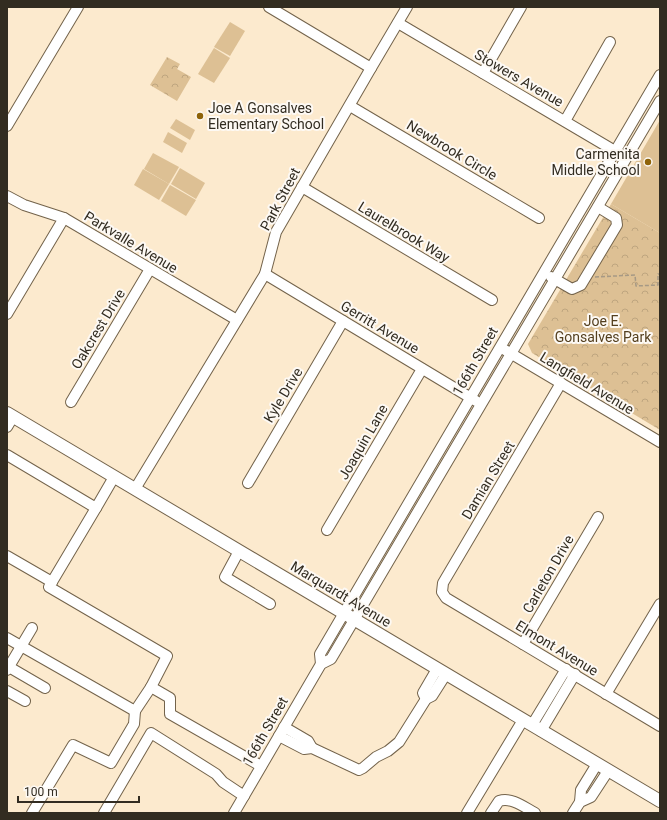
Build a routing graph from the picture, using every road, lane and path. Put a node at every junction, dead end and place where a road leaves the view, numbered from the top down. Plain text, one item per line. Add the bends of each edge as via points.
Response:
1 (78, 7) edge
2 (269, 7) edge
3 (408, 7) edge
4 (522, 7) edge
5 (398, 23) junction
6 (610, 42) dead end
7 (370, 68) junction
8 (483, 73) junction
9 (660, 75) edge
10 (660, 101) edge
11 (350, 106) junction
12 (565, 121) junction
13 (7, 126) edge
14 (615, 151) junction
15 (627, 158) junction
16 (302, 187) junction
17 (7, 196) edge
18 (598, 207) junction
19 (64, 218) junction
20 (539, 218) dead end
21 (150, 270) junction
22 (544, 273) junction
23 (264, 274) junction
24 (587, 274) junction
25 (660, 274) edge
26 (555, 279) junction
27 (492, 300) dead end
28 (7, 314) edge
29 (237, 320) junction
30 (343, 321) junction
31 (500, 347) junction
32 (511, 354) junction
33 (422, 369) junction
34 (561, 384) junction
35 (470, 397) junction
36 (71, 402) dead end
37 (482, 404) junction
38 (9, 419) edge
39 (660, 442) edge
40 (7, 455) edge
41 (114, 477) junction
42 (248, 483) dead end
43 (135, 489) junction
44 (96, 508) junction
45 (598, 517) dead end
46 (327, 530) dead end
47 (239, 551) junction
48 (7, 556) edge
49 (52, 582) junction
50 (442, 592) joint
51 (270, 604) dead end
52 (660, 604) edge
53 (349, 616) junction
54 (32, 628) dead end
55 (7, 638) edge
56 (523, 644) junction
57 (21, 646) junction
58 (8, 669) edge
59 (566, 669) junction
60 (442, 672) junction
61 (575, 674) junction
62 (150, 687) junction
63 (45, 688) dead end
64 (7, 691) edge
65 (606, 694) junction
66 (25, 702) dead end
67 (135, 711) junction
68 (532, 725) junction
69 (660, 726) edge
70 (281, 731) junction
71 (597, 764) junction
72 (261, 766) junction
73 (608, 771) junction
74 (244, 796) junction
75 (580, 802) junction
76 (660, 802) edge
77 (32, 813) edge
78 (104, 813) edge
79 (234, 813) edge
80 (468, 813) edge
81 (491, 813) edge
82 (535, 813) edge
83 (573, 813) edge

1 - 13 street
2 - 7 street
3 - 5 street, Park Street
4 - 8 street
5 - 7 street, Park Street
5 - 8 street, Stowers Avenue
6 - 12 street
7 - 11 street, Park Street
8 - 12 street, Stowers Avenue
9 - 14 street, 166th Street
10 - 15 street, 166th Street
11 - 16 street, Park Street
11 - 20 street, Newbrook Circle
12 - 14 street, Stowers Avenue
14 - 15 street, Stowers Avenue
14 - 22 street, 166th Street
15 - 18 street, 166th Street
16 - 23 street, Park Street via 276,232
16 - 27 street, Laurelbrook Way
17 - 19 street, Parkvalle Avenue via 24,205
18 - 24 street via 616,218 617,224
18 - 26 street, 166th Street
19 - 21 street, Parkvalle Avenue
19 - 28 street
21 - 29 street, Parkvalle Avenue
21 - 36 street, Oakcrest Drive
22 - 26 street
22 - 31 street, 166th Street
23 - 29 street, Park Street
23 - 30 street, Gerritt Avenue
24 - 25 path via 592,278 635,276 636,286 658,285
24 - 26 street via 581,284 572,288
26 - 32 street, 166th Street
29 - 43 street, Park Street
30 - 33 street, Gerritt Avenue
30 - 42 street, Kyle Drive
31 - 32 street, Langfield Avenue
31 - 35 street, 166th Street
32 - 34 street, Langfield Avenue
32 - 37 street, 166th Street
33 - 35 street, Gerritt Avenue
33 - 46 street, Joaquin Lane
34 - 39 street, Langfield Avenue
34 - 50 street, Damian Street via 443,583
35 - 37 street, Gerritt Avenue
35 - 53 street, 166th Street
37 - 53 street, 166th Street
38 - 41 main road, Marquardt Avenue
40 - 44 street
41 - 43 main road, Marquardt Avenue
41 - 44 street
43 - 47 main road, Marquardt Avenue
44 - 49 street
45 - 56 street, Carleton Drive
47 - 51 street via 225,577
47 - 53 main road, Marquardt Avenue
48 - 49 street
49 - 62 street via 49,587 167,656
50 - 56 street, Elmont Avenue via 446,598
52 - 65 street
53 - 60 main road, Marquardt Avenue
53 - 70 street, 166th Street via 330,659 321,664
54 - 57 street
55 - 57 street
56 - 59 street, Elmont Avenue
57 - 58 street
57 - 67 street
58 - 63 street
59 - 61 street, Elmont Avenue
59 - 68 street
60 - 68 main road, Marquardt Avenue
60 - 70 street via 432,696 426,698 398,742 359,770 312,748 308,741
61 - 65 street, Elmont Avenue
61 - 68 street
62 - 67 street
62 - 72 street via 170,698 170,714
64 - 66 street
65 - 69 street, Elmont Avenue
67 - 77 street via 134,724 111,762 73,745
68 - 71 main road, Marquardt Avenue
68 - 80 street
70 - 72 street, 166th Street
71 - 73 main road, Marquardt Avenue
71 - 75 street via 581,790
72 - 74 street, 166th Street
73 - 75 street via 592,797
73 - 76 main road, Marquardt Avenue
74 - 78 street via 216,774 151,733
74 - 79 street, 166th Street
75 - 83 street
81 - 82 street via 499,801 506,799

